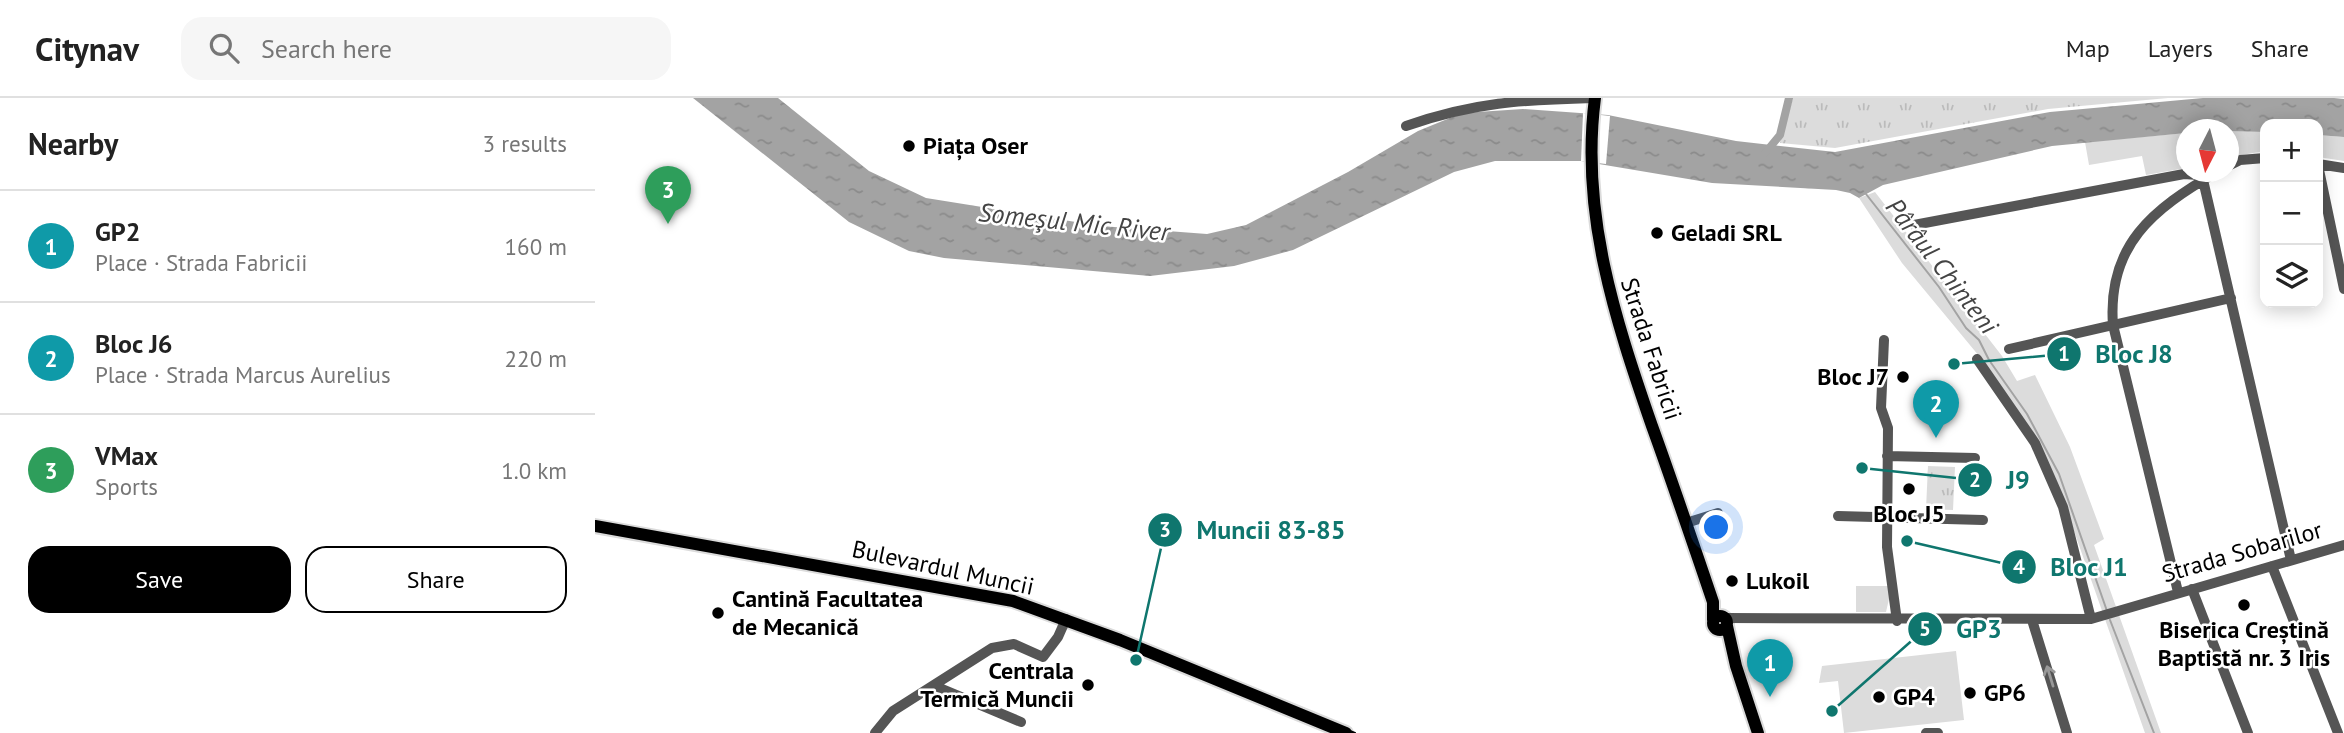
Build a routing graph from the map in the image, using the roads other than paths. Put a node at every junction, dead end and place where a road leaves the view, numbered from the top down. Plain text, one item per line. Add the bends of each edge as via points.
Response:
1 (1553, 98) edge
2 (1582, 98) edge
3 (1594, 98) edge
4 (1406, 126) dead end
5 (2260, 158) edge
6 (2239, 160) edge
7 (2323, 165) edge
8 (2344, 168) edge
9 (2176, 176) edge
10 (2200, 182) edge
11 (2203, 182) edge
12 (2322, 182) edge
13 (1914, 225) dead end
14 (2344, 289) edge
15 (2231, 298) junction
16 (2113, 325) junction
17 (1884, 340) dead end
18 (2009, 349) dead end
19 (1977, 359) dead end
20 (1887, 456) junction
21 (1975, 458) dead end
22 (1719, 513) dead end
23 (1838, 516) dead end
24 (1886, 517) junction
25 (1983, 520) dead end
26 (1686, 523) junction
27 (595, 526) edge
28 (2344, 545) edge
29 (2291, 560) junction
30 (2272, 566) junction
31 (2192, 589) junction
32 (2178, 592) junction
33 (2095, 618) junction
34 (1066, 619) junction
35 (2032, 620) junction
36 (1897, 621) junction
37 (1724, 622) junction
38 (935, 686) junction
39 (1021, 722) dead end
40 (875, 733) edge
41 (1346, 733) edge
42 (1758, 733) edge
43 (1927, 733) edge
44 (1938, 733) edge
45 (2067, 733) edge
46 (2248, 733) edge
47 (2338, 733) edge

1 - 2 street
1 - 4 street via 1463,107
2 - 3 street
3 - 26 main road, Strada Fabricii via 1591,168 1598,240 1613,307
5 - 6 street
7 - 8 street
9 - 13 street
10 - 16 street via 2158,214 2127,246 2114,278
11 - 15 street
12 - 14 street
15 - 16 street
15 - 29 street
16 - 18 street
16 - 32 street
17 - 20 street via 1881,408 1888,428
19 - 33 street via 2035,443 2063,507
20 - 21 street
20 - 24 street
22 - 26 street
23 - 24 street
24 - 25 street
24 - 36 street
26 - 37 main road, Strada Fabricii
27 - 34 main road, Bulevardul Muncii via 998,597
28 - 29 street, Strada Sobarilor
29 - 30 street, Strada Sobarilor
30 - 31 street, Strada Sobarilor
30 - 47 street
31 - 32 street, Strada Sobarilor
31 - 46 street
32 - 33 street, Strada Sobarilor
33 - 35 street, Strada Sobarilor
34 - 38 street via 1043,657 1014,644 999,645
34 - 41 main road, Bulevardul Muncii
35 - 36 street, Strada Sobarilor
45 -> 35 street
36 - 37 street, Strada Sobarilor
37 - 42 main road, Strada Fabricii
38 - 39 street
38 - 40 street via 893,711
43 - 44 street

